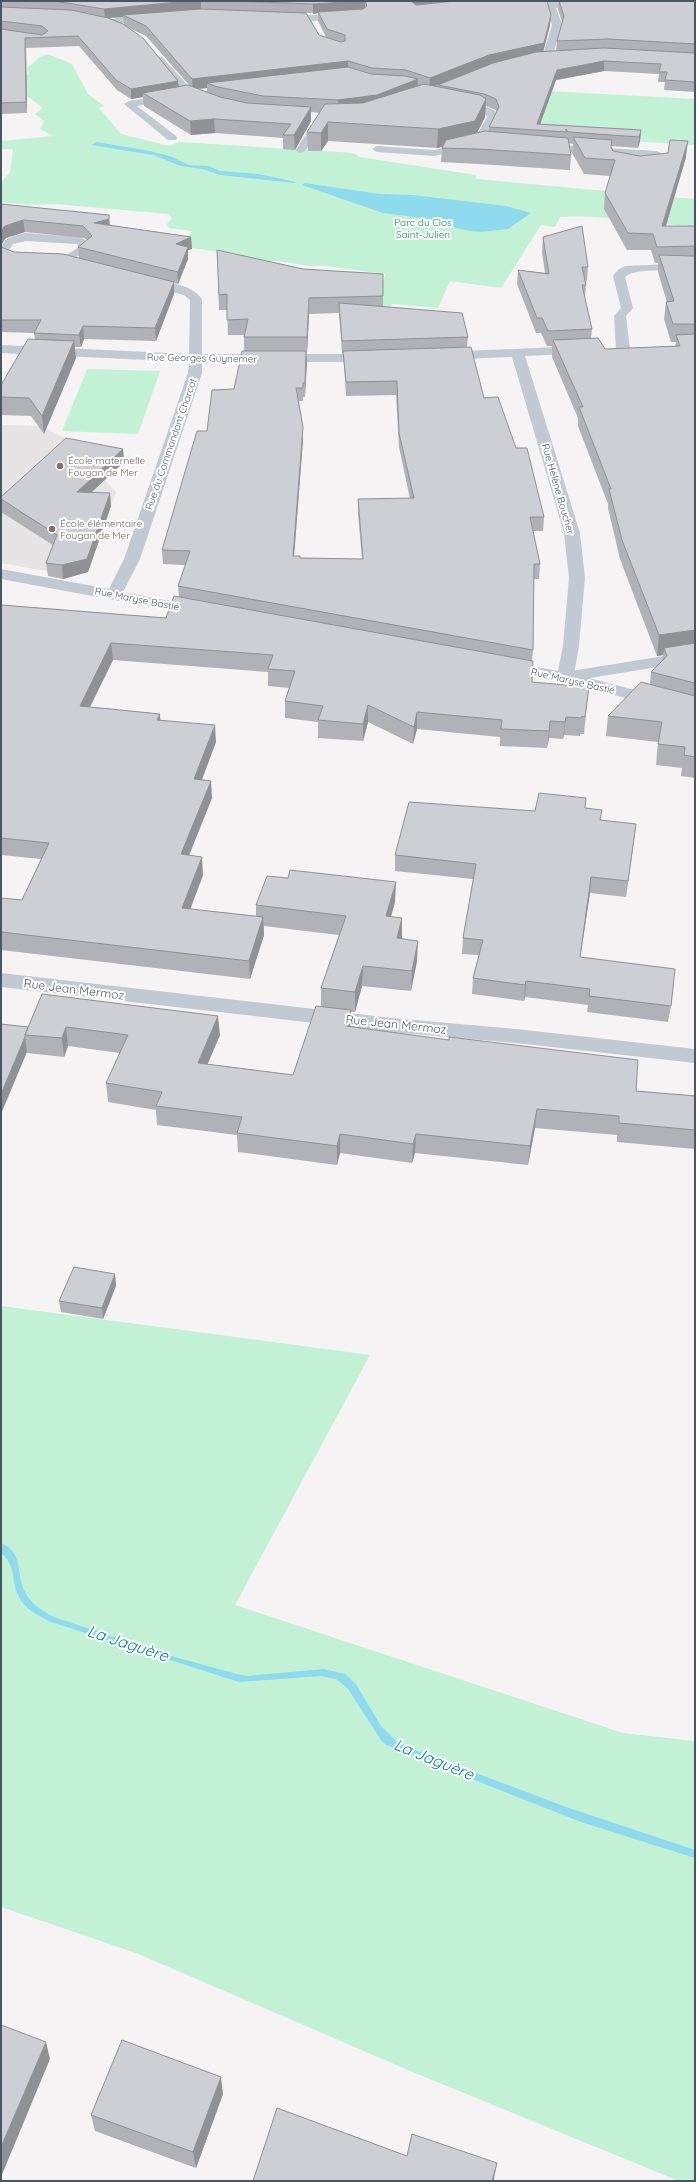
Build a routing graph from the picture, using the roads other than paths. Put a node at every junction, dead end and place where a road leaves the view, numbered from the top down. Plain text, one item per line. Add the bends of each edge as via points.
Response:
1 (642, 1) edge
2 (551, 3) edge
3 (362, 14) edge
4 (165, 16) edge
5 (273, 17) edge
6 (313, 18) junction
7 (123, 30) edge
8 (316, 30) edge
9 (154, 53) edge
10 (551, 56) edge
11 (213, 91) edge
12 (190, 94) junction
13 (448, 102) edge
14 (220, 105) edge
15 (306, 117) edge
16 (172, 138) dead end
17 (482, 142) junction
18 (512, 145) edge
19 (527, 146) edge
20 (301, 150) dead end
21 (377, 150) dead end
22 (639, 167) edge
23 (1, 253) edge
24 (16, 258) edge
25 (50, 260) edge
26 (64, 260) junction
27 (79, 264) edge
28 (695, 267) edge
29 (131, 277) edge
30 (637, 348) edge
31 (1, 349) edge
32 (608, 349) edge
33 (623, 349) junction
34 (593, 350) edge
35 (517, 352) junction
36 (93, 355) junction
37 (1, 356) edge
38 (432, 356) edge
39 (196, 358) junction
40 (386, 358) edge
41 (1, 574) edge
42 (114, 595) junction
43 (218, 614) edge
44 (695, 656) edge
45 (489, 663) edge
46 (565, 677) junction
47 (695, 711) edge
48 (1, 980) edge
49 (695, 1056) edge

1 - 2 street
2 - 10 street via 557,25 549,51
3 - 6 street
4 - 7 street via 99,22
5 - 6 street
6 - 8 street via 312,24
9 - 12 street
11 - 12 street
12 - 14 street
12 - 16 street via 129,104
13 - 17 street via 491,113 492,117 480,138
15 - 20 street via 325,118
17 - 18 street
17 - 21 lane via 434,153
19 - 22 street via 617,157 656,154 663,158 662,165 652,168
23 - 24 street
23 - 26 street via 8,242 26,237 80,241 86,248
25 - 26 street
26 - 27 street
28 - 33 street via 636,268 625,270 619,276 627,308 620,316
29 - 39 street, Rue du Commandant Charcot via 188,292 196,299
30 - 33 street
31 - 36 street, Rue Georges Guynemer
32 - 33 street
34 - 35 street
35 - 38 street
35 - 46 street, Rue Hélène Boucher via 572,533 577,578 571,646
36 - 37 street, Rue Georges Guynemer
36 - 39 street, Rue Georges Guynemer
39 - 40 street, Rue Georges Guynemer
39 - 42 street, Rue du Commandant Charcot via 195,373 153,499 132,559
41 - 42 street, Rue Maryse Bastié
42 - 43 street, Rue Maryse Bastié
44 - 46 lane
45 - 46 street, Rue Maryse Bastié
46 - 47 street, Rue Maryse Bastié
48 - 49 street, Rue Jean Mermoz via 384,1024

